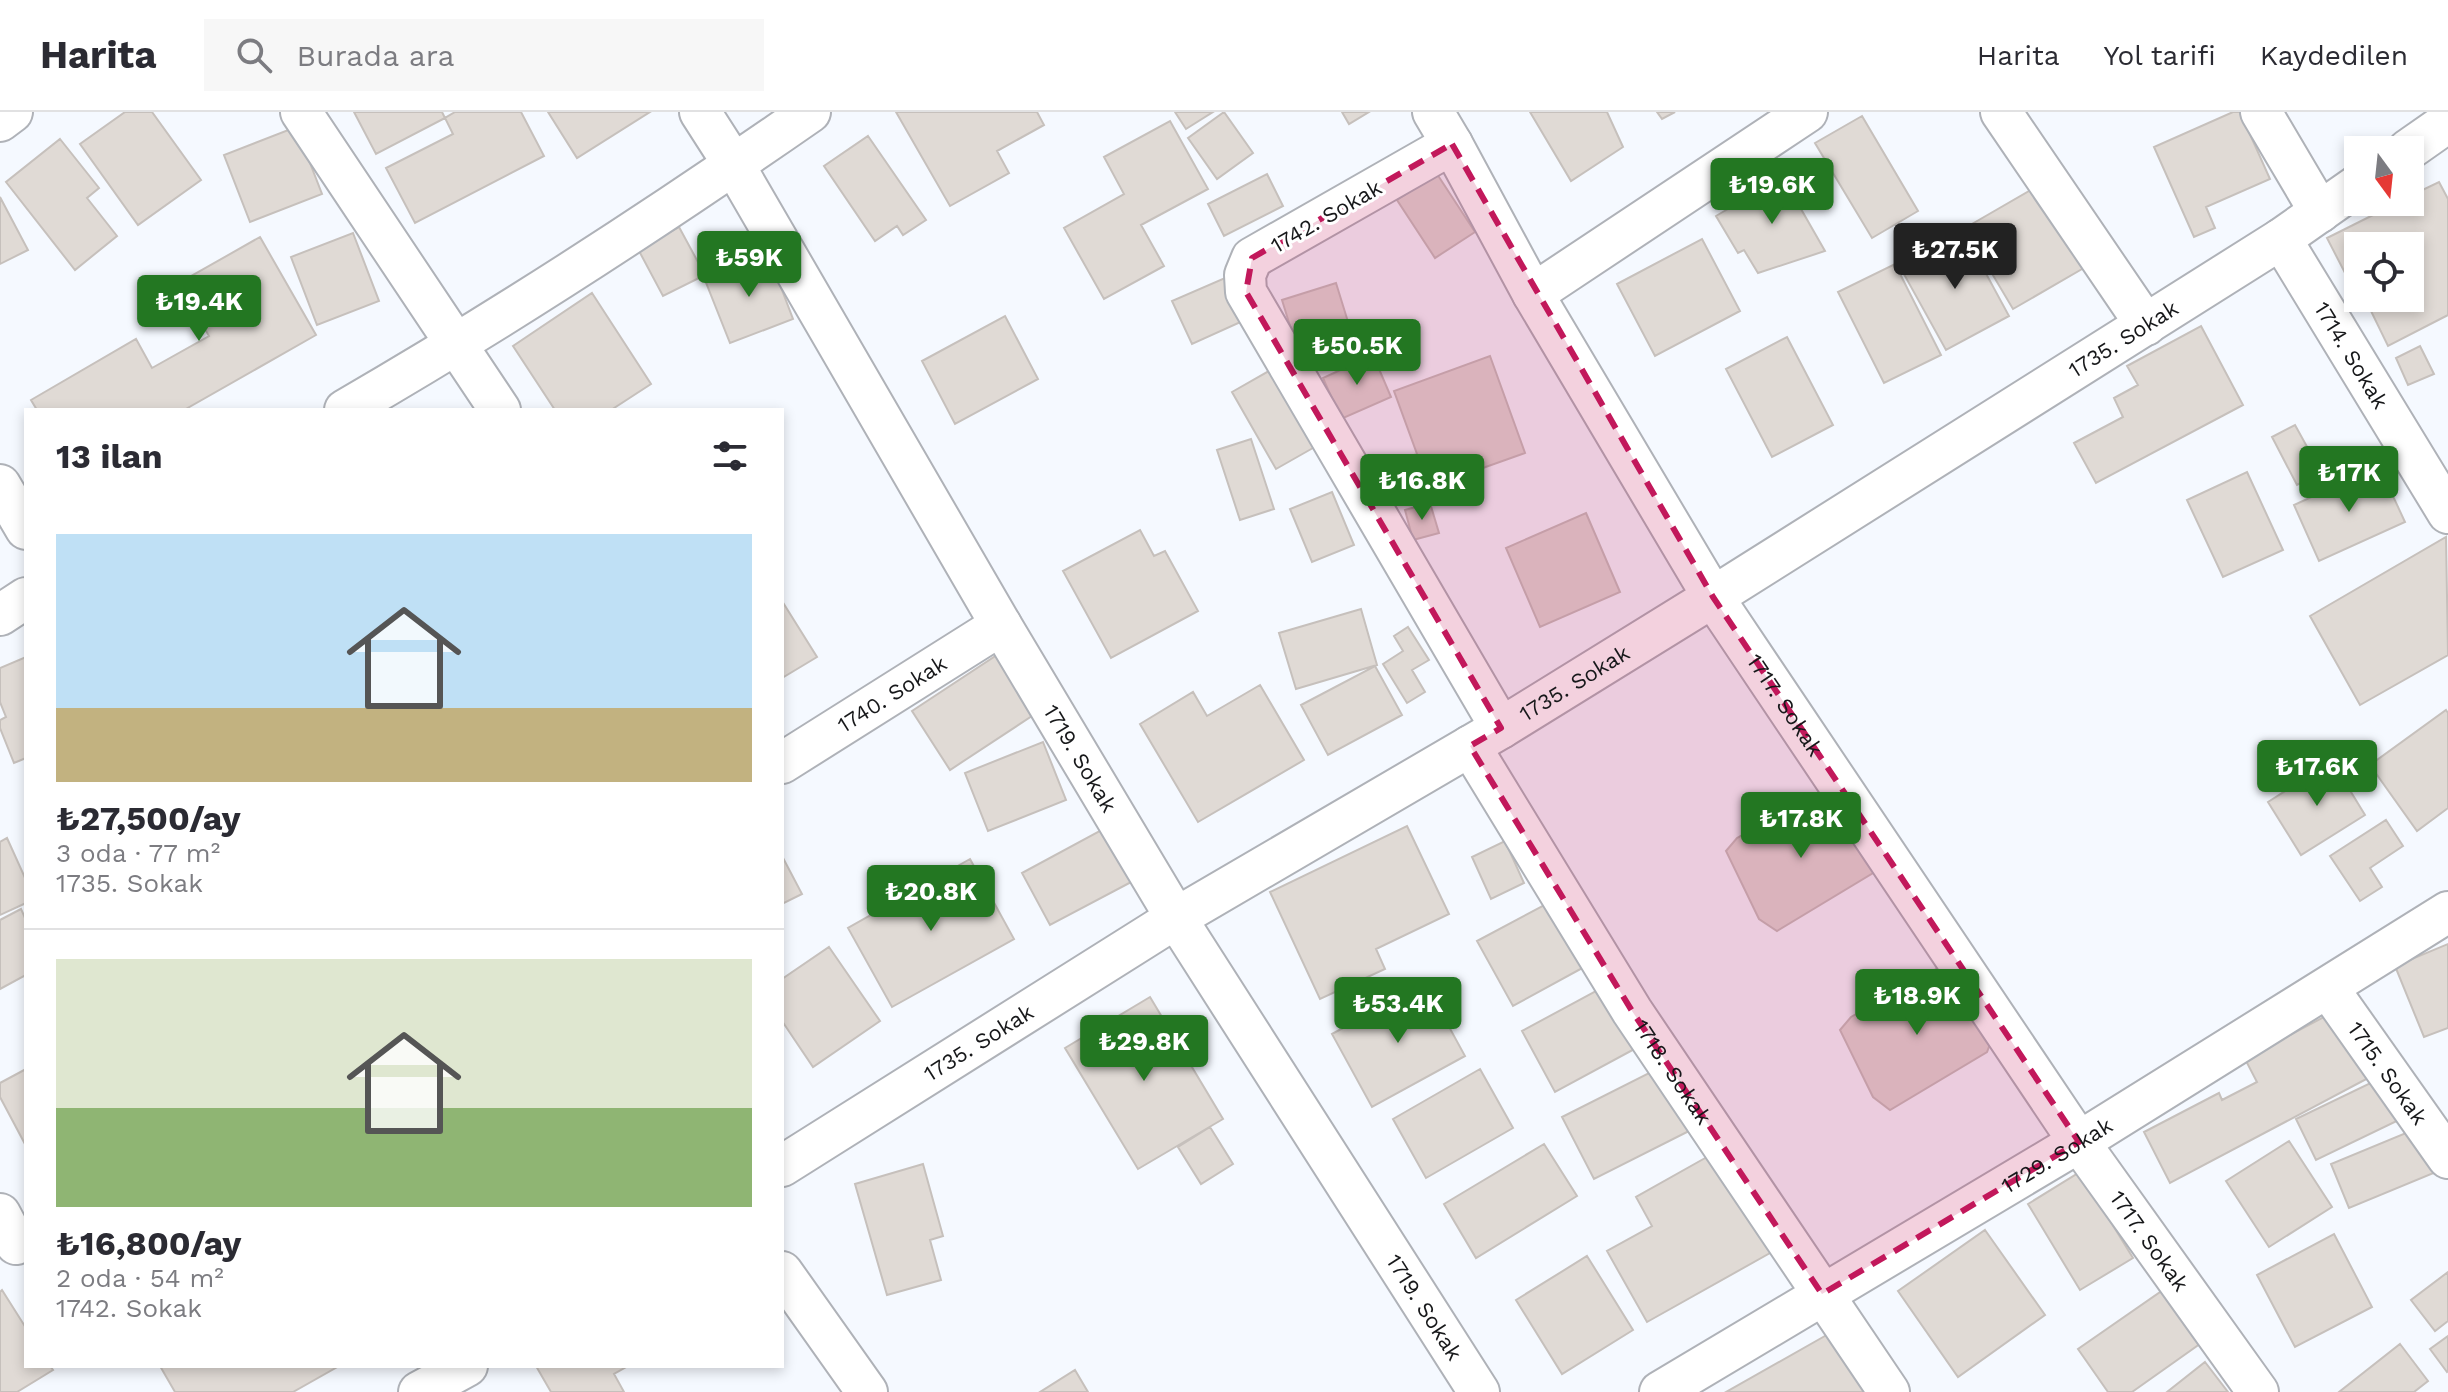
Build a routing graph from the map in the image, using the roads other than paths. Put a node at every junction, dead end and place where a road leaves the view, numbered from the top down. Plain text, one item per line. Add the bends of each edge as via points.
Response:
1 (12, 112) edge
2 (301, 112) edge
3 (700, 112) edge
4 (810, 112) edge
5 (1807, 112) edge
6 (2001, 112) edge
7 (2261, 112) edge
8 (0, 121) edge
9 (2448, 122) edge
10 (1442, 128) edge
11 (2424, 139) edge
12 (734, 165) junction
13 (2344, 195) edge
14 (2320, 212) junction
15 (2281, 239) junction
16 (1533, 294) junction
17 (2146, 325) junction
18 (458, 344) junction
19 (348, 408) edge
20 (499, 408) edge
21 (0, 485) edge
22 (2448, 513) edge
23 (24, 526) edge
24 (1713, 597) junction
25 (24, 599) edge
26 (0, 615) edge
27 (1001, 625) junction
28 (1485, 737) junction
29 (784, 762) edge
30 (2448, 912) edge
31 (1176, 918) junction
32 (2328, 988) junction
33 (2079, 1142) junction
34 (2448, 1158) edge
35 (784, 1165) edge
36 (784, 1275) edge
37 (1822, 1294) junction
38 (463, 1368) edge
39 (419, 1392) edge
40 (867, 1392) edge
41 (1479, 1392) edge
42 (1660, 1392) edge
43 (1889, 1392) edge
44 (2258, 1392) edge

1 - 8 street
2 - 18 street
3 - 12 street, 1719. Sokak
4 - 12 street
5 - 16 street
6 - 17 street
7 - 14 street
9 - 11 street
10 - 16 street, 1717. Sokak
10 - 28 street, 1742. Sokak via 1252,258 1246,292
12 - 18 street
12 - 27 street, 1719. Sokak
13 - 14 street, 1735. Sokak
14 - 15 street, 1735. Sokak
15 - 17 street, 1735. Sokak
15 - 22 street, 1714. Sokak
16 - 24 street, 1717. Sokak
17 - 24 street, 1735. Sokak
18 - 19 street
18 - 20 street
21 - 23 street
24 - 28 street, 1735. Sokak
24 - 33 street, 1717. Sokak
25 - 26 street
27 - 29 street, 1740. Sokak
27 - 31 street, 1719. Sokak
28 - 31 street, 1735. Sokak
28 - 37 street, 1718. Sokak via 1632,1011
30 - 32 street, 1729. Sokak
31 - 35 street, 1735. Sokak
31 - 41 street, 1719. Sokak
32 - 33 street, 1729. Sokak
32 - 34 street, 1715. Sokak
33 - 37 street, 1729. Sokak
33 - 44 street, 1717. Sokak
36 - 40 street
37 - 42 street, 1729. Sokak
37 - 43 street, 1718. Sokak
38 - 39 street

